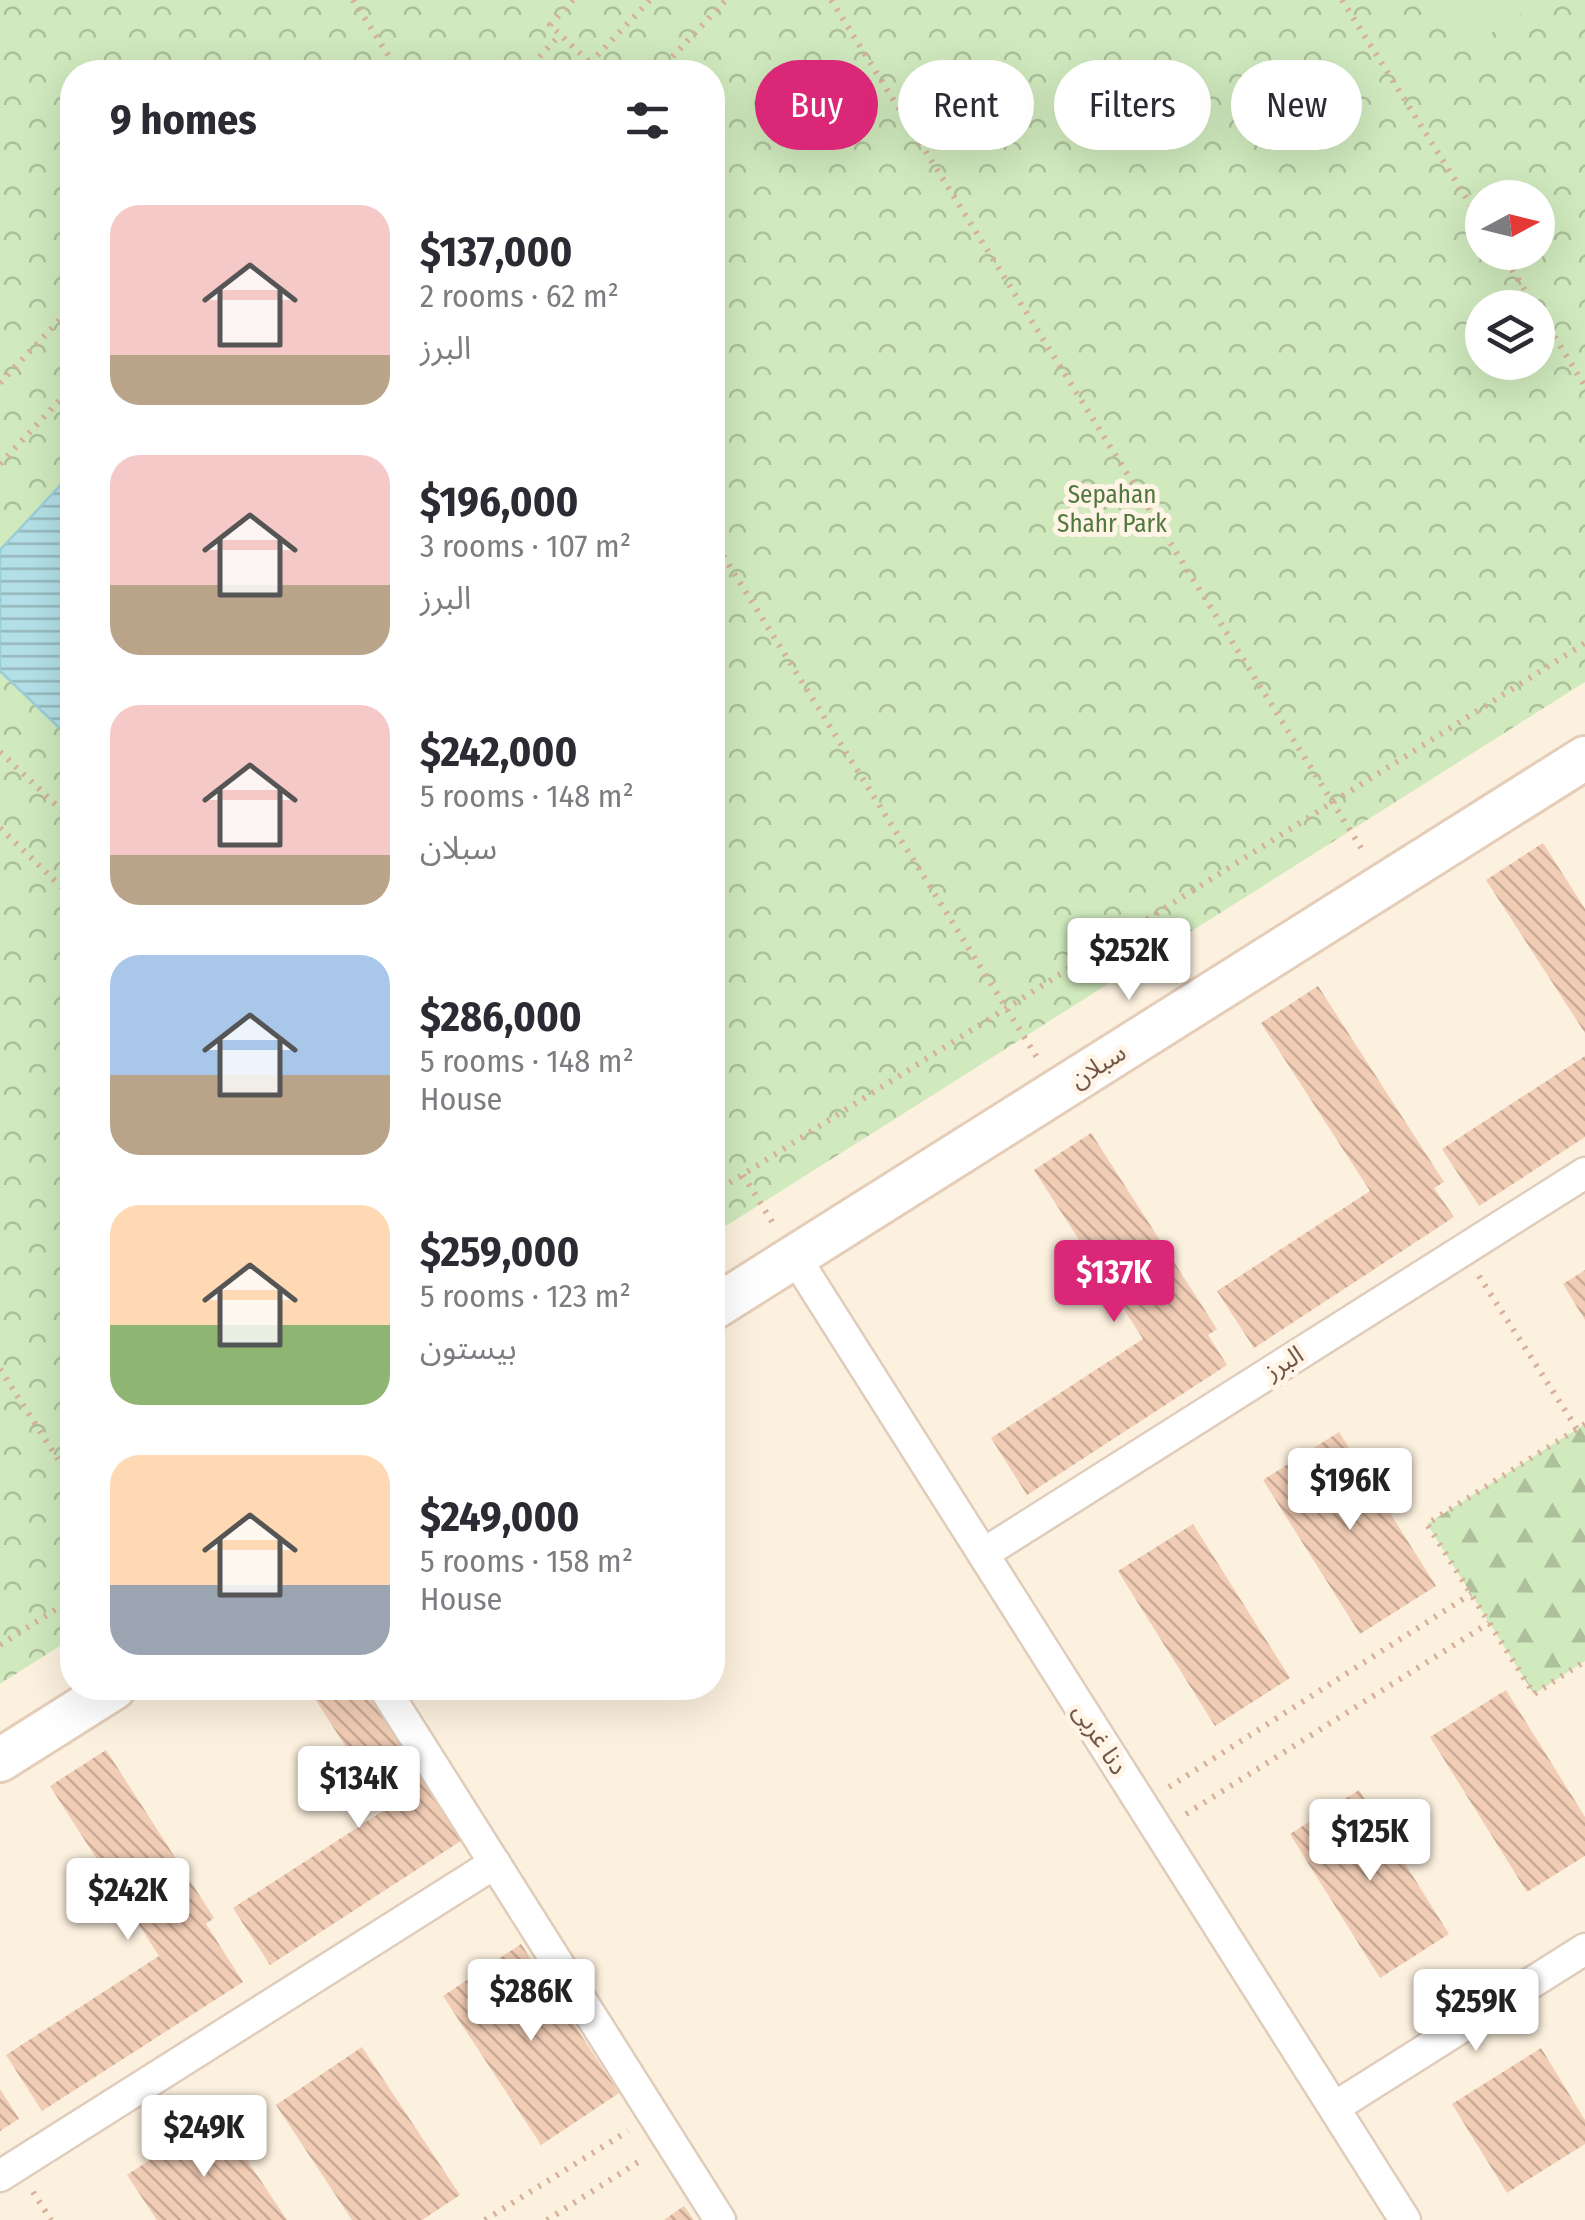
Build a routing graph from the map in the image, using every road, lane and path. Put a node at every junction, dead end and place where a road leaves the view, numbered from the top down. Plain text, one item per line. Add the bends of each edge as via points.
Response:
1 (353, 0) edge
2 (573, 0) edge
3 (650, 0) edge
4 (726, 0) edge
5 (831, 0) edge
6 (1342, 0) edge
7 (560, 35) junction
8 (390, 60) edge
9 (536, 60) edge
10 (587, 60) edge
11 (593, 60) edge
12 (669, 60) edge
13 (1465, 196) edge
14 (60, 319) edge
15 (1555, 338) edge
16 (0, 383) edge
17 (1585, 386) edge
18 (60, 401) edge
19 (0, 464) edge
20 (725, 559) edge
21 (1585, 643) edge
22 (0, 752) edge
23 (1585, 758) edge
24 (1332, 802) junction
25 (60, 809) edge
26 (0, 828) edge
27 (1384, 885) junction
28 (60, 886) edge
29 (1006, 1009) junction
30 (1058, 1091) junction
31 (1585, 1172) edge
32 (743, 1175) junction
33 (725, 1186) edge
34 (1463, 1250) junction
35 (795, 1257) junction
36 (725, 1301) edge
37 (0, 1369) edge
38 (1585, 1424) edge
39 (1577, 1429) junction
40 (60, 1462) edge
41 (983, 1554) junction
42 (1471, 1594) junction
43 (60, 1607) edge
44 (1489, 1623) junction
45 (0, 1645) edge
46 (1585, 1661) edge
47 (95, 1700) edge
48 (392, 1700) edge
49 (0, 1760) edge
50 (1150, 1818) junction
51 (496, 1863) junction
52 (1585, 1949) edge
53 (1335, 2107) junction
54 (663, 2127) junction
55 (0, 2176) edge
56 (484, 2220) edge
57 (547, 2220) edge
58 (720, 2220) edge
59 (1405, 2220) edge

1 - 8 path
2 - 7 path via 550,25
3 - 11 path
4 - 12 path
5 - 24 path
6 - 13 path
7 - 9 path
7 - 10 path
14 - 16 path
15 - 17 path
18 - 19 path
20 - 29 path
21 - 24 path
22 - 25 path
23 - 27 street, سبلان
24 - 27 path
24 - 29 path
26 - 28 path
27 - 30 street, سبلان
29 - 30 path
29 - 32 path
30 - 35 street, سبلان
31 - 34 street, البرز
32 - 33 path
32 - 35 path
34 - 39 path
34 - 41 street, البرز
35 - 36 street, سبلان
35 - 41 street, دنا غربی
37 - 40 path
38 - 39 path
39 - 42 path via 1427,1524
41 - 50 street, دنا غربی
42 - 44 path
42 - 50 path via 1169,1786
43 - 45 path
44 - 46 path via 1534,1694
44 - 50 path via 1187,1814
47 - 49 street
48 - 51 street
50 - 53 street, دنا غربی
51 - 54 street
51 - 55 street
52 - 53 street
53 - 59 street, دنا غربی
54 - 56 path via 626,2131
54 - 57 path via 643,2159
54 - 58 street

